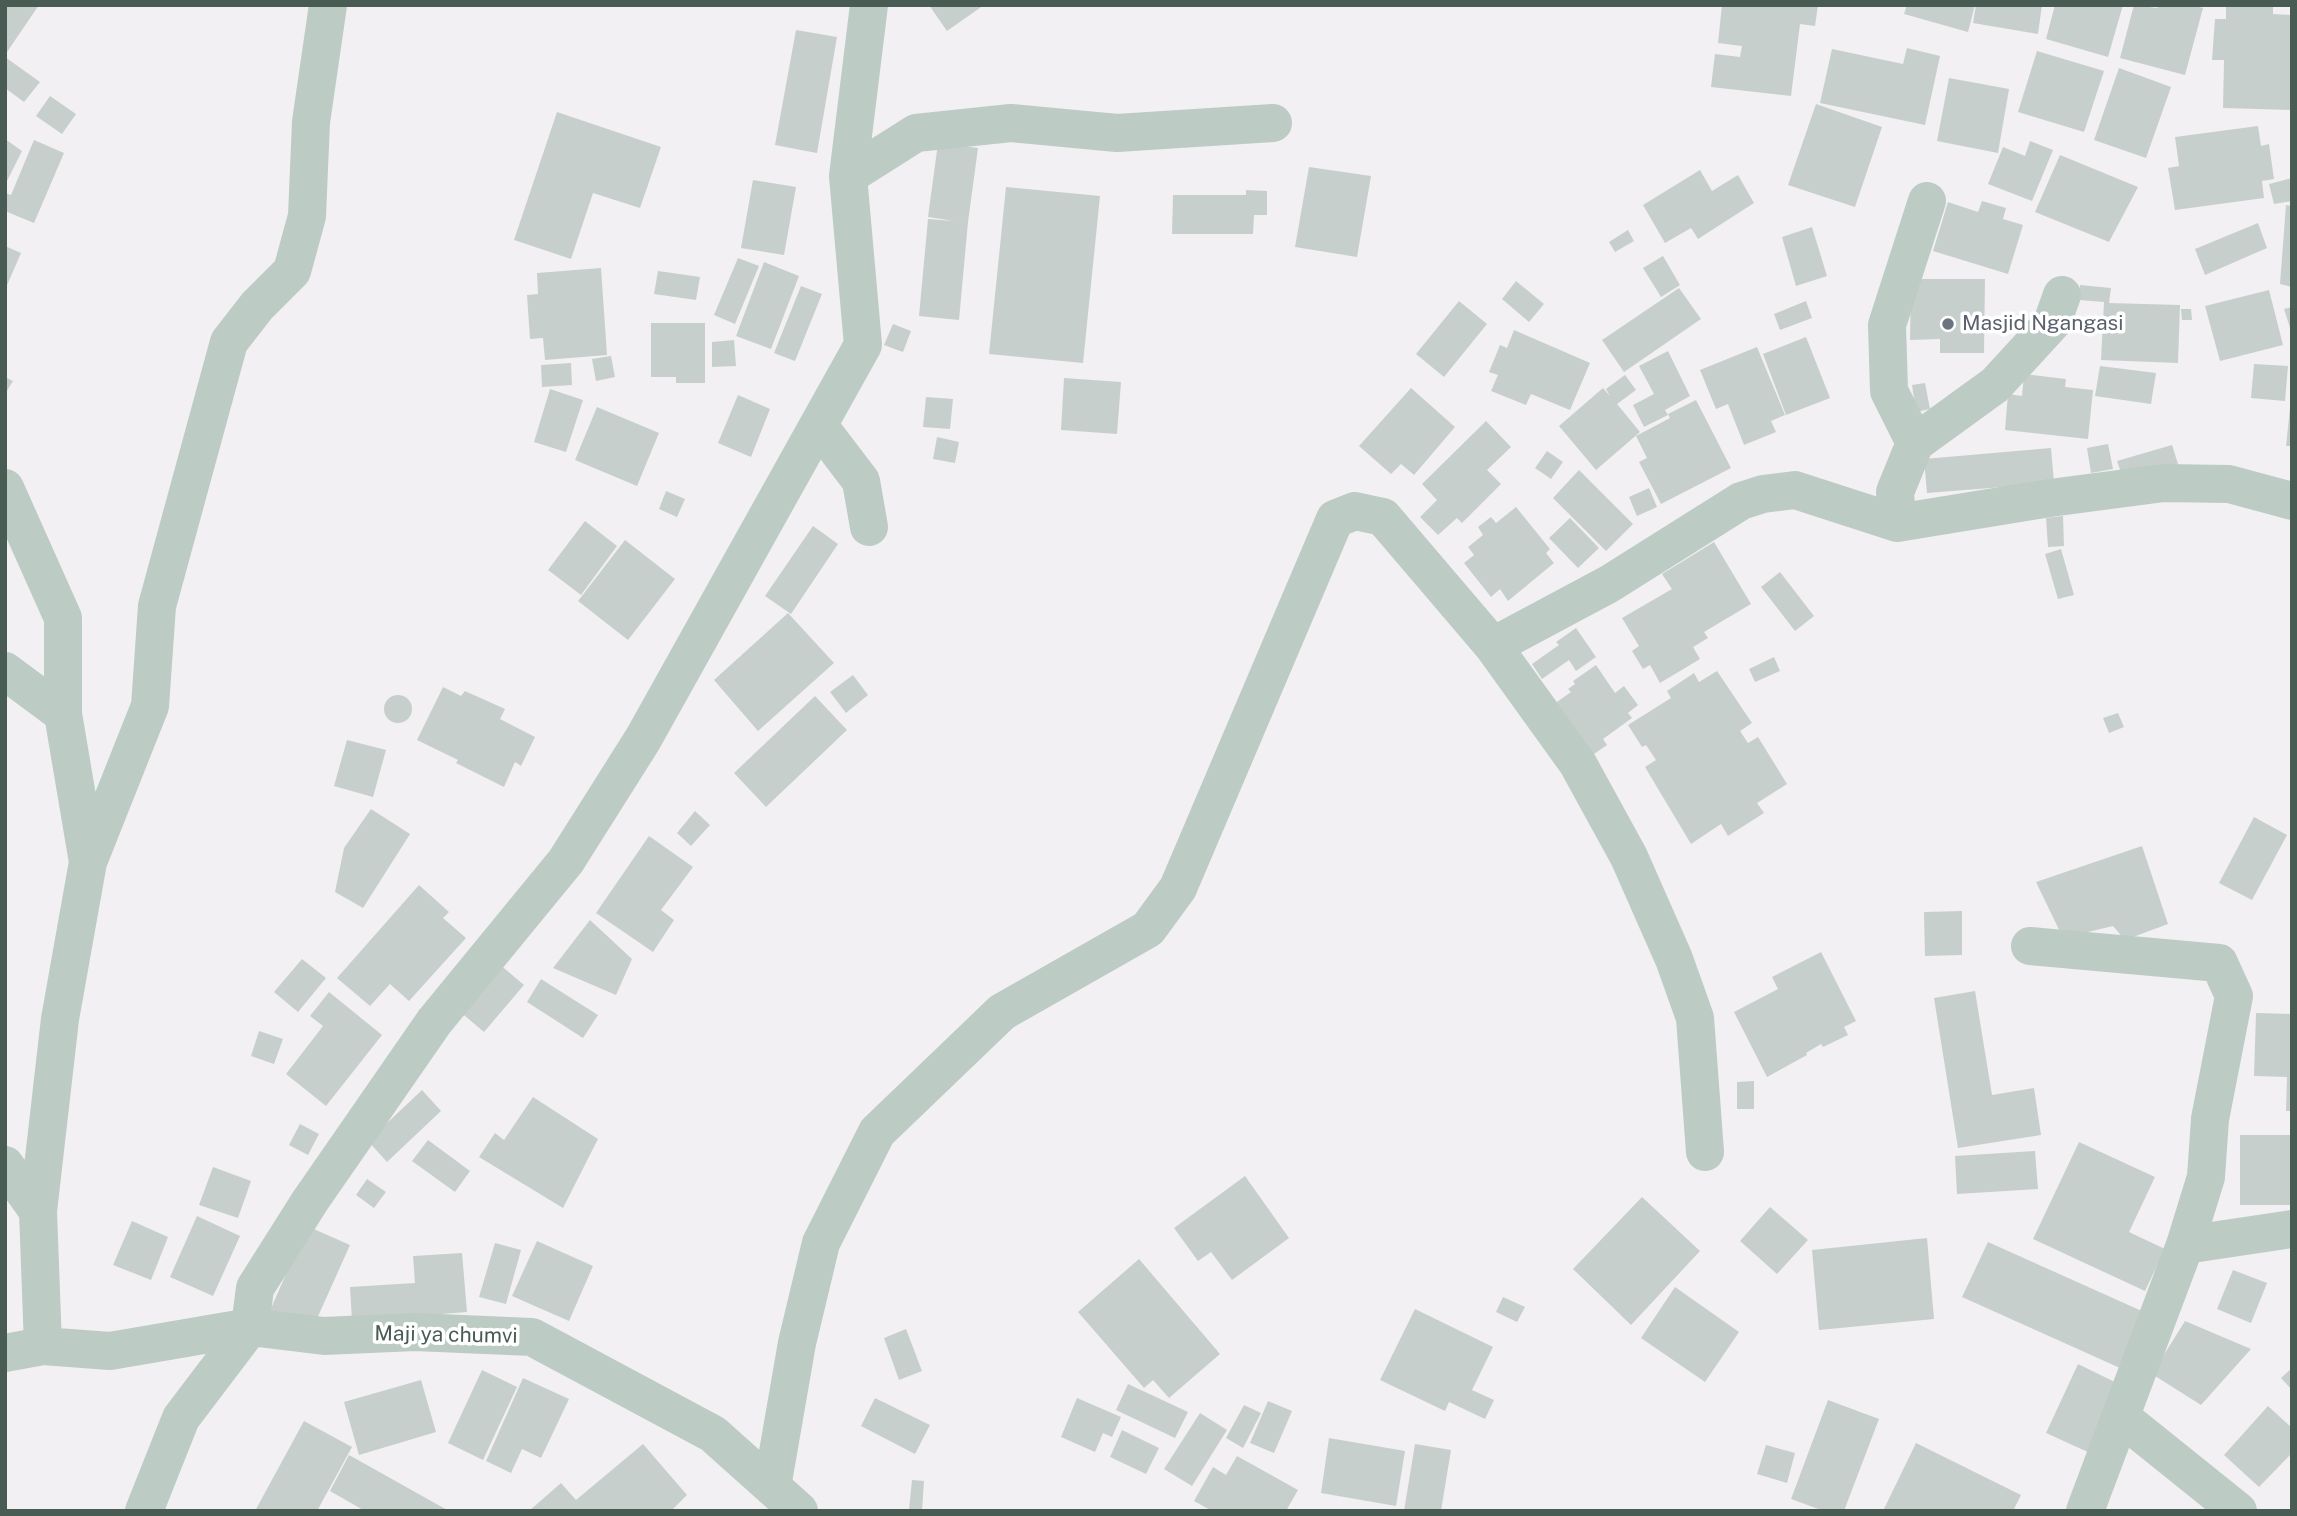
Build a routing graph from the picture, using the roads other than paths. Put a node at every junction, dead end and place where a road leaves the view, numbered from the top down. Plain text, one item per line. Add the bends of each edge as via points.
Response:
1 (328, 5) edge
2 (869, 5) edge
3 (1273, 123) dead end
4 (848, 177) junction
5 (1927, 201) dead end
6 (2062, 295) dead end
7 (819, 426) junction
8 (1915, 443) junction
9 (5, 488) edge
10 (2292, 501) edge
11 (1896, 523) junction
12 (869, 527) dead end
13 (1493, 646) junction
14 (5, 671) edge
15 (63, 714) junction
16 (88, 862) junction
17 (2030, 946) dead end
18 (1705, 1152) dead end
19 (5, 1165) edge
20 (38, 1212) junction
21 (2292, 1229) edge
22 (2186, 1245) junction
23 (250, 1327) junction
24 (43, 1346) junction
25 (5, 1353) edge
26 (2120, 1417) junction
27 (786, 1499) edge
28 (144, 1511) edge
29 (2085, 1511) edge
30 (2238, 1511) edge

1 - 16 street via 311,122 307,216 292,271 229,342 158,606 150,706
2 - 4 street
3 - 4 street via 1117,133 1011,123 916,133
4 - 7 street via 863,345
5 - 8 street via 1887,325 1889,391
6 - 8 street via 2052,323 1994,385
7 - 12 street via 861,481
7 - 23 street via 643,739 566,861 434,1022 310,1201 255,1288
8 - 11 street via 1895,492
9 - 15 street via 63,618
10 - 11 street via 2229,484 2164,483
11 - 13 street via 1795,489 1763,494 1741,501 1609,584
13 - 18 street via 1578,764 1629,857 1674,959 1695,1018
13 - 27 street via 1383,517 1355,511 1335,520 1178,888 1148,929 1002,1012 877,1132 821,1243 797,1343
14 - 15 street
15 - 16 street
16 - 20 street via 60,1019
17 - 22 street via 2219,963 2234,996 2210,1119 2206,1177
19 - 20 street
20 - 24 street
21 - 22 street
22 - 26 street
23 - 24 street, Maji ya chumvi via 110,1351
23 - 27 street, Maji ya chumvi via 324,1336 415,1332 533,1337 713,1434
23 - 28 street via 181,1418
24 - 25 street, Maji ya chumvi
26 - 29 street
26 - 30 street

